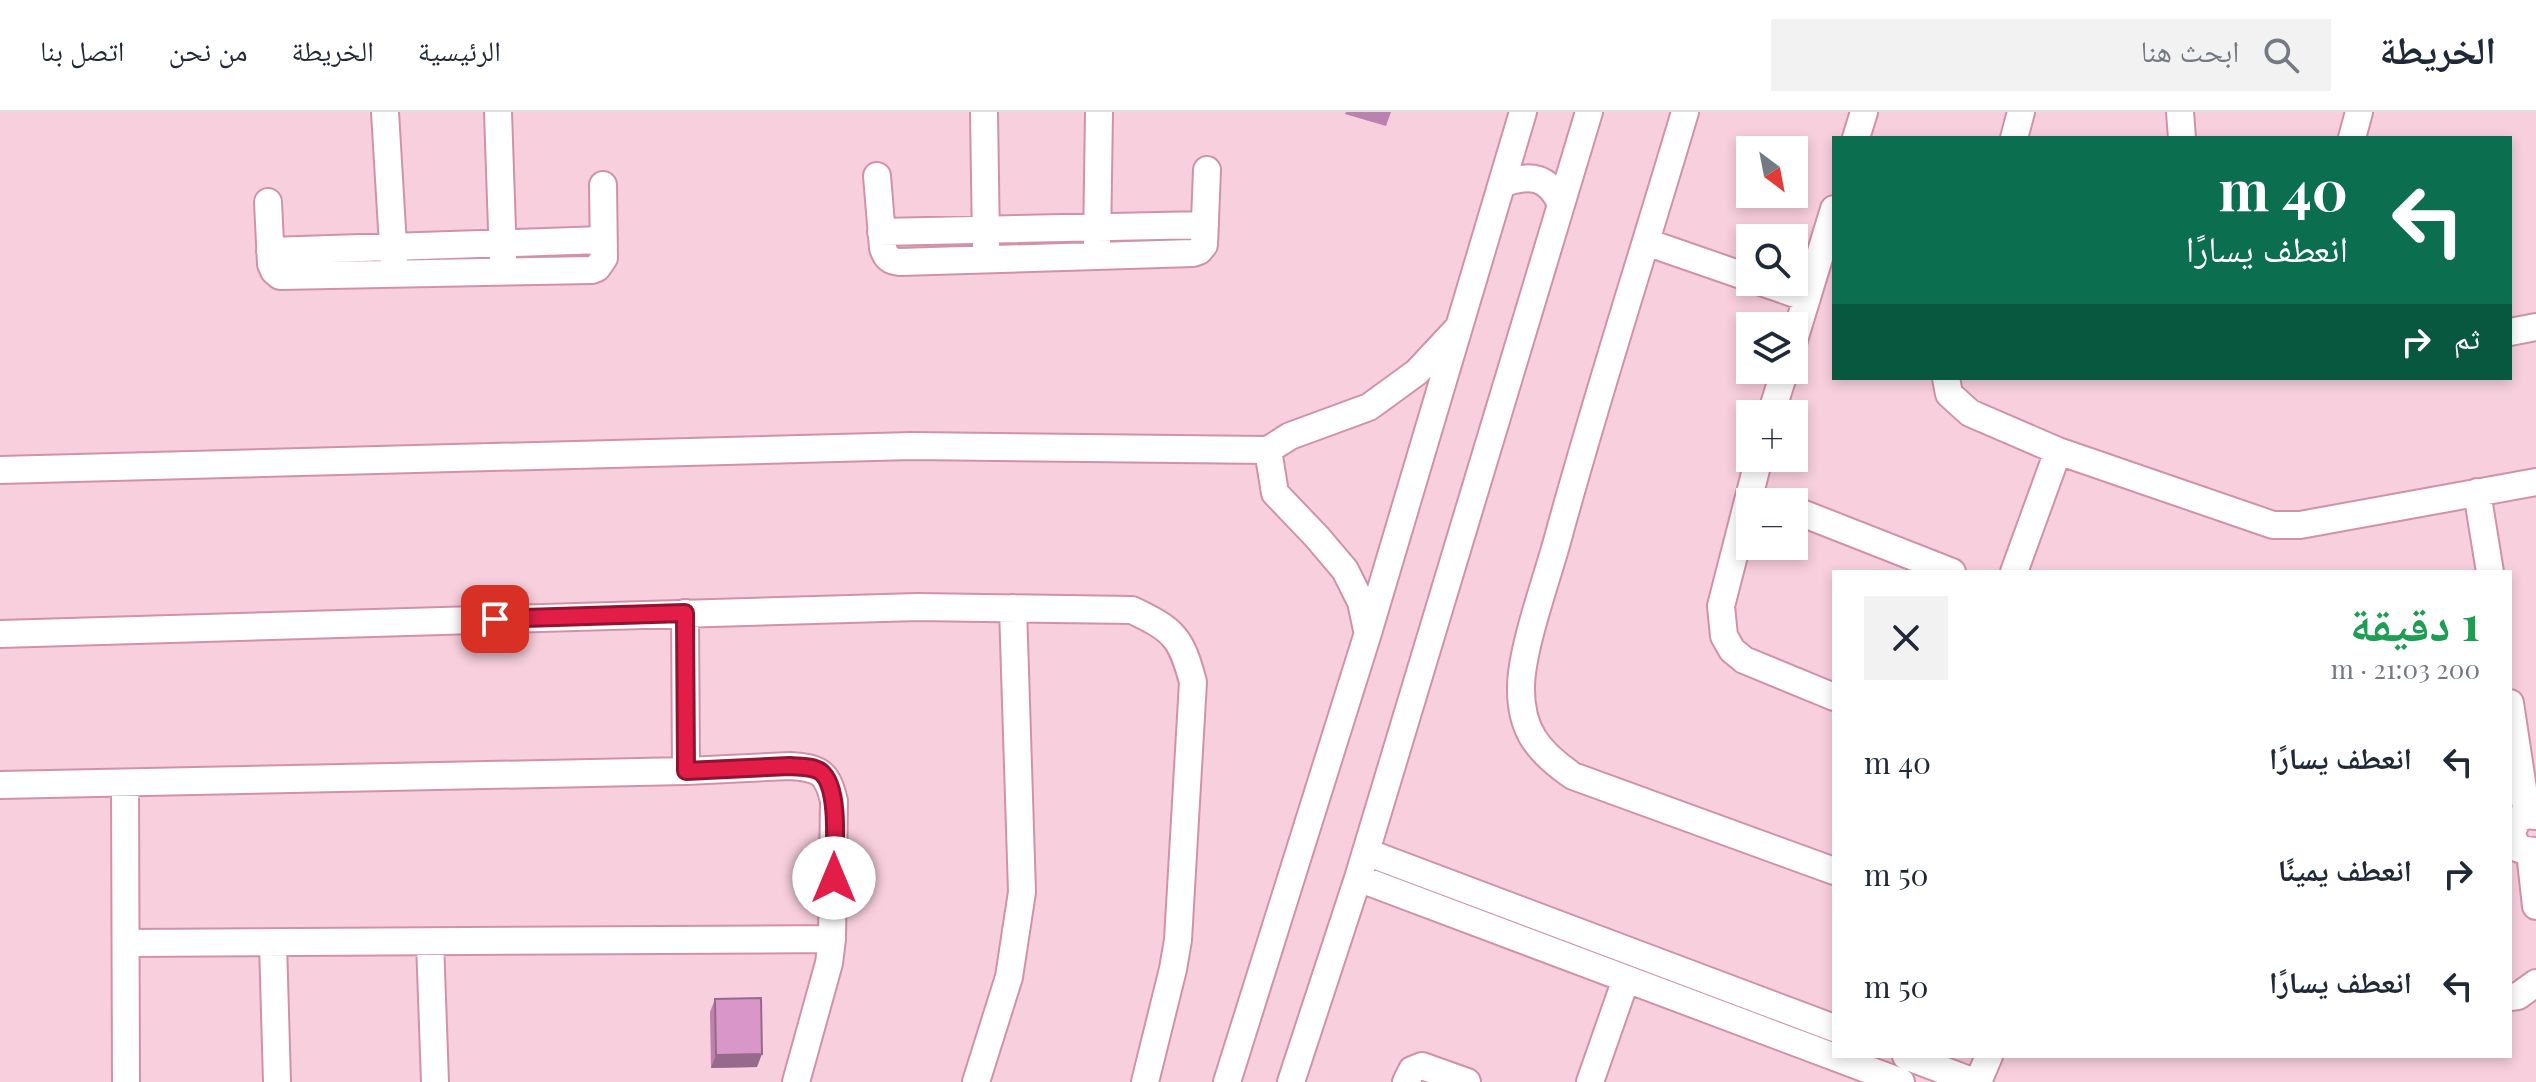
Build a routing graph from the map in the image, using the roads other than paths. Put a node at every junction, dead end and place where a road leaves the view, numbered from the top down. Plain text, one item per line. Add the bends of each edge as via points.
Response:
1 (385, 112) edge
2 (498, 112) edge
3 (984, 112) edge
4 (1099, 112) edge
5 (1523, 112) edge
6 (1589, 112) edge
7 (1685, 112) edge
8 (1864, 112) edge
9 (2021, 112) edge
10 (2180, 112) edge
11 (2359, 112) edge
12 (1857, 136) edge
13 (2015, 136) edge
14 (2183, 136) edge
15 (2353, 136) edge
16 (1207, 170) dead end
17 (877, 176) dead end
18 (1504, 183) junction
19 (603, 185) dead end
20 (268, 202) dead end
21 (1561, 204) junction
22 (1832, 216) edge
23 (1205, 225) junction
24 (1097, 227) junction
25 (986, 230) junction
26 (881, 232) junction
27 (603, 240) junction
28 (1646, 242) junction
29 (502, 244) junction
30 (1097, 256) junction
31 (394, 260) junction
32 (986, 260) junction
33 (503, 271) junction
34 (1736, 273) edge
35 (1801, 296) edge
36 (1807, 298) junction
37 (1803, 312) edge
38 (2536, 327) edge
39 (1458, 328) junction
40 (2512, 332) edge
41 (1946, 380) edge
42 (1268, 450) junction
43 (2058, 451) junction
44 (0, 470) edge
45 (2536, 482) edge
46 (2477, 492) junction
47 (1808, 515) edge
48 (1738, 560) edge
49 (1947, 570) edge
50 (2015, 570) edge
51 (2490, 570) edge
52 (1013, 608) junction
53 (685, 613) junction
54 (1368, 633) junction
55 (0, 634) edge
56 (1832, 696) edge
57 (2512, 713) edge
58 (686, 771) junction
59 (125, 783) junction
60 (0, 785) edge
61 (2532, 815) edge
62 (2522, 846) edge
63 (1366, 852) junction
64 (1832, 870) edge
65 (1358, 878) junction
66 (2536, 906) edge
67 (832, 939) junction
68 (430, 942) junction
69 (126, 943) junction
70 (273, 943) junction
71 (1626, 979) junction
72 (2536, 983) edge
73 (2512, 997) edge
74 (1793, 1013) junction
75 (1832, 1027) edge
76 (1784, 1038) junction
77 (1832, 1056) edge
78 (1837, 1058) edge
79 (1911, 1058) edge
80 (1988, 1058) edge
81 (126, 1082) edge
82 (277, 1082) edge
83 (435, 1082) edge
84 (796, 1082) edge
85 (976, 1082) edge
86 (1145, 1082) edge
87 (1227, 1082) edge
88 (1291, 1082) edge
89 (1406, 1082) edge
90 (1467, 1082) edge
91 (1590, 1082) edge
92 (1901, 1082) edge
93 (1976, 1082) edge

1 - 31 street
2 - 29 street
3 - 25 street
4 - 24 street
5 - 18 street
6 - 21 street
7 - 28 street
8 - 12 street
9 - 13 street
10 - 14 street
11 - 15 street
16 - 23 street
17 - 26 street
18 - 21 street via 1535,178 1556,192
18 - 39 street
19 - 27 street
20 - 31 street via 270,251 280,276
21 - 63 street
22 - 36 street
23 - 24 street
23 - 30 street via 1204,245 1193,253
24 - 25 street
24 - 30 street
25 - 26 street
25 - 32 street
26 - 32 street via 892,261
27 - 29 street
27 - 33 street via 602,264 592,270
28 - 34 street
28 - 64 street via 1529,643 1521,685 1531,738 1552,762 1595,786
29 - 31 street
29 - 33 street
30 - 32 street
31 - 33 street
35 - 36 street
36 - 37 street
38 - 40 street
39 - 42 street via 1417,372 1369,407 1290,436
39 - 54 street
41 - 43 street via 1957,405
42 - 44 street via 912,446
42 - 54 street via 1275,493 1345,570 1361,602
43 - 46 street via 2273,525 2300,525
43 - 50 street
45 - 46 street
46 - 51 street
47 - 49 street
48 - 56 street via 1721,606 1724,636 1732,650 1744,660
52 - 53 street
52 - 85 street via 1022,892 1009,977
52 - 86 street via 1132,610 1162,625 1184,650 1190,671 1178,940
53 - 55 street
53 - 58 street
54 - 87 street
57 - 61 street
58 - 59 street
58 - 67 street via 790,766 821,772 834,801
59 - 60 street
59 - 69 street
61 - 62 street via 2514,824
62 - 66 street
63 - 65 street
63 - 74 street
65 - 71 street
65 - 88 street
67 - 68 street
67 - 84 street
68 - 70 street
68 - 83 street
69 - 70 street
69 - 81 street
70 - 82 street
71 - 76 street
71 - 91 street
72 - 73 street
74 - 75 street
74 - 76 street
76 - 77 street
78 - 92 street
79 - 93 street
80 - 93 street
89 - 90 street via 1412,1070 1422,1066

